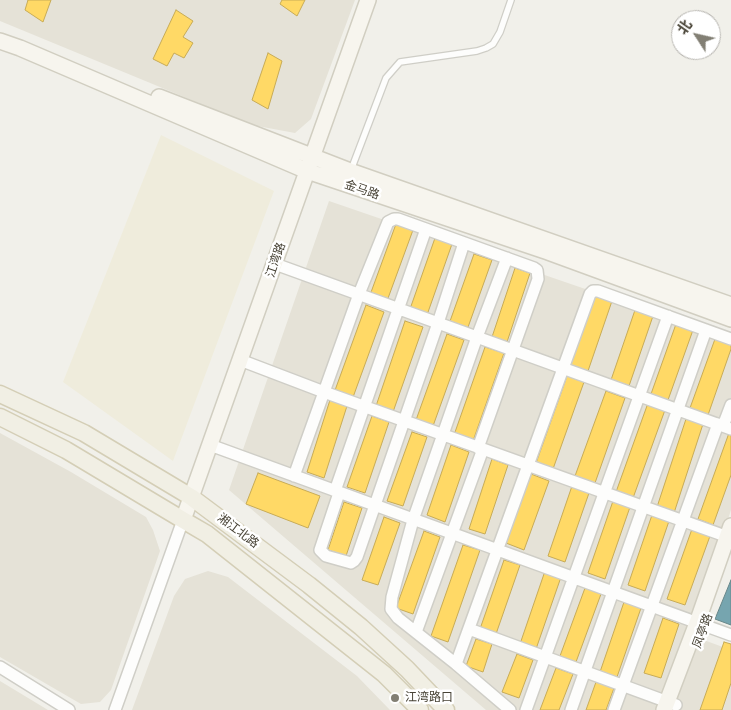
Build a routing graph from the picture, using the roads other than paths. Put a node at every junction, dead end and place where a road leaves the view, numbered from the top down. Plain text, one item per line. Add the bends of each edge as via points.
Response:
1 (368, 0) edge
2 (511, 0) edge
3 (0, 35) edge
4 (0, 41) edge
5 (310, 164) junction
6 (350, 172) junction
7 (426, 229) junction
8 (464, 243) junction
9 (507, 258) junction
10 (275, 264) junction
11 (359, 294) junction
12 (731, 305) edge
13 (399, 308) junction
14 (668, 316) junction
15 (731, 319) edge
16 (438, 323) junction
17 (706, 330) junction
18 (477, 337) junction
19 (731, 339) edge
20 (513, 350) junction
21 (240, 360) junction
22 (563, 368) junction
23 (324, 392) junction
24 (0, 394) edge
25 (640, 396) junction
26 (731, 406) edge
27 (364, 407) junction
28 (678, 410) junction
29 (0, 417) edge
30 (404, 421) junction
31 (724, 426) edge
32 (442, 435) junction
33 (210, 446) junction
34 (481, 448) junction
35 (528, 465) junction
36 (294, 476) junction
37 (337, 492) junction
38 (605, 493) junction
39 (191, 497) junction
40 (374, 505) junction
41 (643, 507) junction
42 (183, 520) junction
43 (413, 520) junction
44 (683, 521) junction
45 (452, 534) junction
46 (730, 534) edge
47 (497, 550) junction
48 (731, 553) edge
49 (574, 578) junction
50 (613, 592) junction
51 (652, 606) junction
52 (701, 624) junction
53 (469, 629) junction
54 (416, 632) junction
55 (731, 635) edge
56 (545, 657) junction
57 (456, 664) junction
58 (0, 668) edge
59 (585, 671) junction
60 (623, 685) junction
61 (670, 706) edge
62 (69, 710) edge
63 (115, 710) edge
64 (420, 710) edge
65 (446, 710) edge
66 (510, 710) edge
67 (526, 710) edge
68 (571, 710) edge
69 (614, 710) edge

1 - 5 street, 江湾路
2 - 6 lane via 500,32 493,44 486,48 400,62 386,78
3 - 5 street, 金马路
4 - 5 street, 金马路
5 - 6 street, 金马路
5 - 10 street, 江湾路
5 - 15 street, 金马路
6 - 12 street, 金马路
7 - 8 street
7 - 11 street via 398,219 390,220
7 - 13 street
8 - 9 street
8 - 16 street
9 - 18 street
9 - 20 street via 534,268 538,274
10 - 11 street
10 - 21 street, 江湾路
11 - 13 street
11 - 23 street
13 - 16 street
13 - 27 street
14 - 17 street
14 - 22 street via 593,291
14 - 25 street
16 - 18 street
16 - 30 street
17 - 19 street
17 - 28 street
18 - 20 street
18 - 32 street
20 - 22 street
20 - 34 street
21 - 23 street
21 - 33 street, 江湾路
22 - 25 street
22 - 35 street
23 - 27 street
23 - 36 street
24 - 39 main road, 湘江北路 via 84,433
25 - 28 street
25 - 38 street
26 - 31 street
27 - 30 street
27 - 37 street
28 - 31 street
28 - 41 street
29 - 42 main road, 湘江北路 via 66,450
30 - 32 street
30 - 40 street
31 - 44 street
32 - 34 street
32 - 43 street
33 - 36 street
33 - 39 street, 江湾路
34 - 35 street
34 - 45 street
35 - 38 street
35 - 47 street
36 - 37 street
37 - 40 street
37 - 40 street via 320,550 326,556 351,564 354,562
38 - 41 street
38 - 49 street
39 - 42 street, 江湾路
39 - 65 main road, 湘江北路 via 360,627
40 - 43 street
41 - 44 street
41 - 50 street
42 - 63 street
42 - 64 main road, 湘江北路 via 207,534 384,674
43 - 45 street
43 - 54 street via 391,609
44 - 46 street
44 - 51 street
45 - 47 street
45 - 54 street
46 - 52 street
47 - 49 street
47 - 53 street
48 - 52 street, 凤亭路
49 - 50 street
49 - 56 street
50 - 51 street
50 - 59 street
51 - 52 street
51 - 60 street
52 - 55 street
52 - 61 street, 凤亭路
53 - 56 street
53 - 57 street
54 - 57 street
56 - 59 street
56 - 67 street
57 - 66 street
58 - 62 street
59 - 60 street
59 - 68 street
60 - 61 street
60 - 69 street

